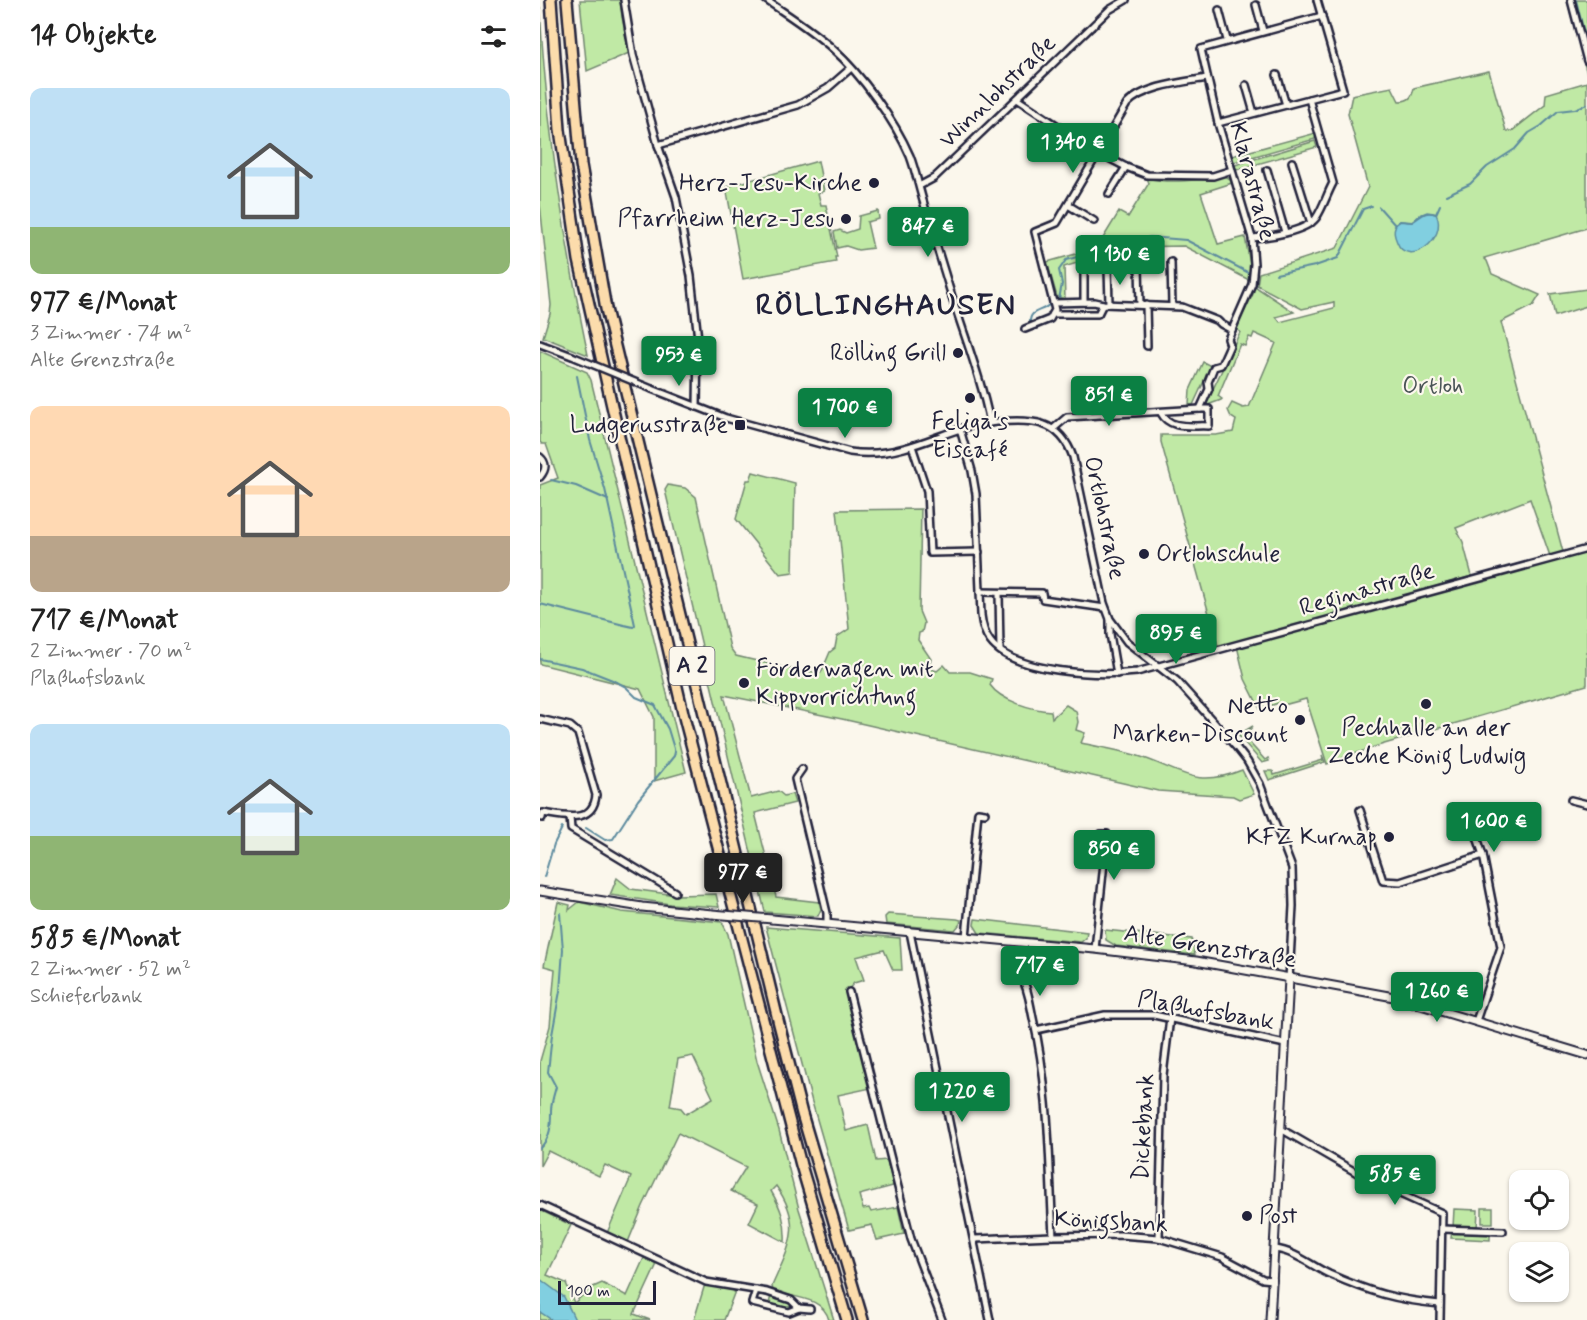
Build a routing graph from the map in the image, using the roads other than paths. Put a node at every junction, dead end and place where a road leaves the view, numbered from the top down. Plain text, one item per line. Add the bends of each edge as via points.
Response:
1 (551, 0) edge
2 (567, 0) edge
3 (624, 0) edge
4 (766, 0) edge
5 (1126, 0) edge
6 (1317, 0) edge
7 (1570, 0) edge
8 (1256, 5) dead end
9 (1219, 10) dead end
10 (1322, 16) junction
11 (1263, 31) junction
12 (1227, 40) junction
13 (1587, 61) edge
14 (851, 68) junction
15 (1278, 75) dead end
16 (1207, 78) junction
17 (1246, 85) dead end
18 (1017, 99) junction
19 (1309, 99) junction
20 (1286, 105) junction
21 (1254, 113) junction
22 (1218, 123) junction
23 (658, 146) junction
24 (1099, 153) junction
25 (1292, 162) dead end
26 (1126, 167) junction
27 (1232, 170) junction
28 (1267, 170) dead end
29 (921, 185) junction
30 (1109, 194) dead end
31 (1068, 205) junction
32 (1094, 221) dead end
33 (1311, 223) junction
34 (1285, 232) junction
35 (1252, 238) junction
36 (1171, 262) dead end
37 (1139, 267) dead end
38 (1108, 268) dead end
39 (1084, 270) dead end
40 (1084, 302) junction
41 (1053, 303) junction
42 (1106, 304) junction
43 (1143, 305) junction
44 (1172, 306) junction
45 (1053, 314) junction
46 (1025, 329) dead end
47 (1232, 330) junction
48 (540, 344) edge
49 (1147, 346) dead end
50 (697, 407) junction
51 (1200, 409) junction
52 (1161, 413) junction
53 (990, 423) junction
54 (960, 429) junction
55 (1053, 429) junction
56 (912, 446) junction
57 (540, 457) edge
58 (540, 477) edge
59 (1587, 549) edge
60 (979, 552) junction
61 (980, 592) junction
62 (999, 593) junction
63 (1105, 608) junction
64 (1110, 619) junction
65 (1000, 650) junction
66 (1157, 666) junction
67 (1117, 674) junction
68 (540, 719) edge
69 (802, 769) dead end
70 (1571, 800) dead end
71 (1587, 804) edge
72 (1360, 810) dead end
73 (1468, 810) dead end
74 (984, 813) dead end
75 (570, 817) junction
76 (542, 818) dead end
77 (1101, 834) dead end
78 (1483, 855) junction
79 (540, 891) edge
80 (675, 892) dead end
81 (827, 923) junction
82 (910, 932) junction
83 (966, 937) junction
84 (1095, 949) junction
85 (1020, 974) dead end
86 (1289, 979) junction
87 (849, 992) dead end
88 (1170, 1018) junction
89 (1476, 1022) junction
90 (1036, 1030) junction
91 (1285, 1044) junction
92 (1587, 1055) edge
93 (1281, 1130) junction
94 (540, 1205) edge
95 (1442, 1229) junction
96 (1503, 1231) dead end
97 (1053, 1236) junction
98 (1159, 1238) junction
99 (975, 1239) junction
100 (1275, 1249) junction
101 (1273, 1280) junction
102 (756, 1290) junction
103 (1440, 1304) junction
104 (799, 1308) junction
105 (810, 1310) dead end
106 (847, 1320) edge
107 (863, 1320) edge
108 (942, 1320) edge
109 (990, 1320) edge
110 (1270, 1320) edge
111 (1440, 1320) edge

1 - 106 highway, A 2 via 560,130 579,260 684,717 801,1165
2 - 107 highway, A 2 via 581,165 613,341 788,1058
3 - 23 street via 633,55
4 - 14 street via 811,31
5 - 18 street, Winnlohstraße via 1109,10
6 - 10 street
7 - 13 street
8 - 11 street
9 - 12 street
10 - 11 street, Klarastraße
10 - 19 street via 1343,90
11 - 12 street, Klarastraße
12 - 16 street, Klarastraße via 1201,49
14 - 23 street via 828,88 798,105
14 - 29 street via 887,114
15 - 20 street
16 - 22 street, Klarastraße
16 - 24 street via 1135,95
17 - 21 street
18 - 24 street
18 - 29 street, Winnlohstraße via 937,175
19 - 20 street
19 - 33 street via 1333,183
20 - 21 street
21 - 22 street
22 - 27 street, Klarastraße
23 - 50 street via 675,197 691,276 698,339
24 - 26 street
24 - 31 street
25 - 33 street
26 - 27 street via 1147,176 1213,176
26 - 30 street
27 - 35 street, Klarastraße
28 - 34 street
29 - 53 street
31 - 32 street
31 - 41 street via 1057,223 1035,232
33 - 34 street
34 - 35 street
35 - 47 street, Klarastraße via 1252,284
36 - 44 street
37 - 43 street
38 - 42 street
39 - 40 street
40 - 41 street
40 - 42 street
41 - 45 street
42 - 43 street
42 - 45 street via 1098,314
43 - 44 street
43 - 49 street
44 - 47 street via 1218,321
45 - 46 street
47 - 51 street, Klarastraße via 1230,345 1221,365 1214,367
48 - 50 street, bridge
50 - 56 street via 850,452 880,453
51 - 52 street
51 - 52 street via 1209,409 1209,426 1171,424
52 - 55 street via 1067,417
53 - 54 street
53 - 55 street via 1034,421
54 - 56 street
54 - 60 street via 976,494
55 - 63 street, Ortlohstraße via 1062,436 1073,457
56 - 60 street via 927,491 930,553
57 - 58 street via 545,468
59 - 66 street, Reginastraße
60 - 61 street
61 - 62 street
61 - 65 street via 984,631
62 - 63 street via 1042,593 1043,599
62 - 65 street
63 - 64 street, Ortlohstraße
64 - 66 street, Ortlohstraße via 1127,642
64 - 67 street, Ortlohstraße
65 - 67 street, Reginastraße via 1041,667
66 - 67 street, Reginastraße
66 - 86 street, Ortlohstraße via 1177,681 1236,747 1260,784 1292,868
68 - 75 street via 570,726 578,733 595,800 585,814
69 - 81 street via 795,779
70 - 71 street
72 - 78 street via 1383,881 1400,882
73 - 78 street
74 - 83 street via 978,812
75 - 76 street via 543,813
75 - 80 street via 571,829
77 - 84 street via 1107,834
78 - 89 street via 1501,947
79 - 81 street, Alte Grenzstraße, bridge via 642,908
81 - 82 street, Alte Grenzstraße
82 - 83 street, Alte Grenzstraße
82 - 99 street
83 - 84 street, Alte Grenzstraße
84 - 86 street, Alte Grenzstraße via 1196,961
85 - 90 street
86 - 89 street, Alte Grenzstraße via 1394,997
86 - 91 street
87 - 108 street via 911,1239
88 - 90 street, Plaßhofsbank via 1105,1016
88 - 91 street, Plaßhofsbank
88 - 98 street, Dickebank via 1163,1075
89 - 92 street, Alte Grenzstraße
90 - 97 street via 1047,1095
91 - 93 street
93 - 95 street via 1371,1181 1442,1213
93 - 100 street
94 - 102 street via 706,1282
95 - 96 street
95 - 103 street
97 - 98 street, Königsbank
97 - 99 street, Königsbank
98 - 101 street, Königsbank via 1222,1257 1263,1279
99 - 109 street
100 - 101 street
100 - 103 street via 1376,1293 1404,1301
101 - 110 street
102 - 104 street via 791,1300
102 - 104 street via 752,1303 789,1312
103 - 111 street
104 - 105 street

